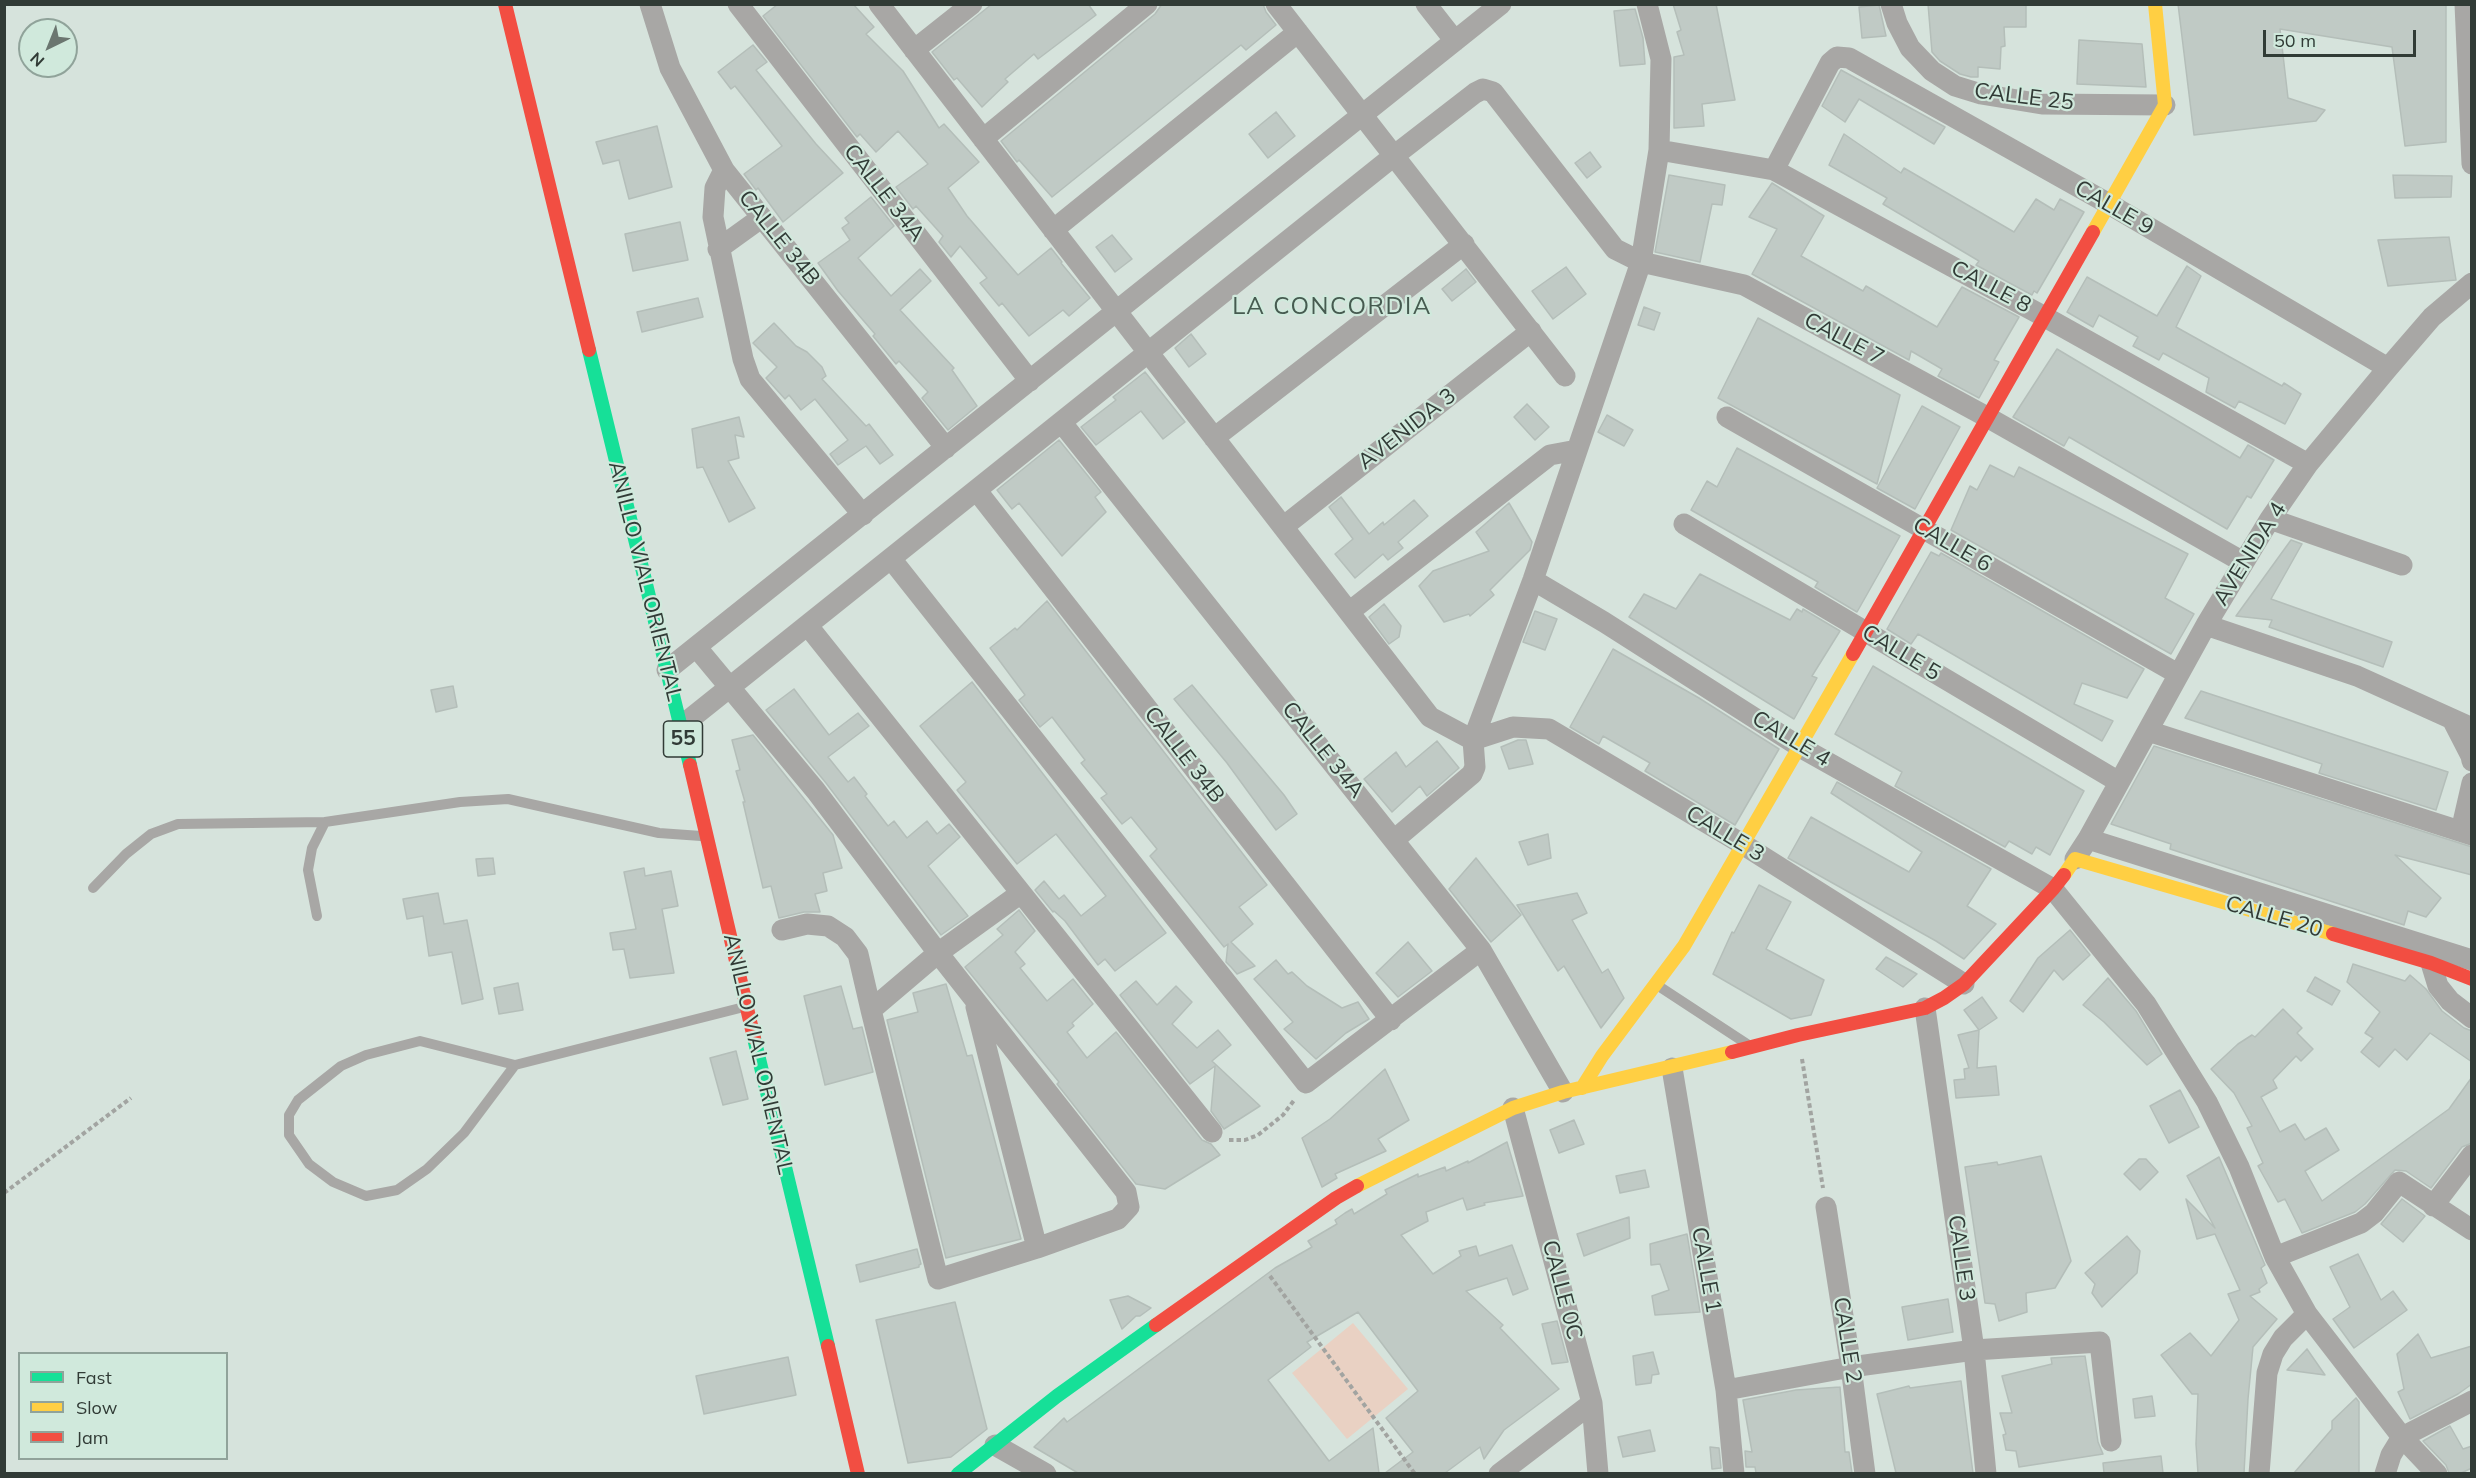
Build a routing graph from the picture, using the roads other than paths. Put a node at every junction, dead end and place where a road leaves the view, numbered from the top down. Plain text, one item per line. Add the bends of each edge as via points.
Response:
1 (505, 4) edge
2 (650, 4) edge
3 (738, 4) edge
4 (879, 4) edge
5 (972, 4) edge
6 (1147, 4) edge
7 (1276, 4) edge
8 (1426, 4) edge
9 (1501, 4) edge
10 (1647, 4) edge
11 (1891, 4) edge
12 (2155, 4) edge
13 (2465, 4) edge
14 (1298, 32) junction
15 (1455, 41) junction
16 (914, 50) junction
17 (2165, 105) junction
18 (1362, 114) junction
19 (983, 139) junction
20 (1659, 150) junction
21 (1395, 156) junction
22 (2472, 164) edge
23 (724, 170) junction
24 (1774, 170) junction
25 (2109, 204) junction
26 (761, 218) junction
27 (1053, 230) junction
28 (1464, 244) junction
29 (718, 249) junction
30 (1641, 262) junction
31 (2472, 283) edge
32 (1116, 312) junction
33 (2045, 317) junction
34 (1530, 331) junction
35 (1148, 353) junction
36 (2388, 368) junction
37 (1565, 376) dead end
38 (1030, 381) junction
39 (1727, 417) dead end
40 (1987, 417) junction
41 (1062, 423) junction
42 (1214, 438) junction
43 (946, 448) junction
44 (1577, 450) junction
45 (2308, 464) junction
46 (977, 491) junction
47 (863, 514) junction
48 (2270, 519) junction
49 (1684, 524) dead end
50 (1283, 527) junction
51 (1924, 529) junction
52 (892, 560) junction
53 (2243, 562) junction
54 (2402, 565) dead end
55 (1533, 580) junction
56 (1349, 612) junction
57 (2206, 624) junction
58 (808, 626) junction
59 (1865, 632) junction
60 (697, 648) junction
61 (667, 670) junction
62 (2178, 674) junction
63 (731, 686) junction
64 (2463, 724) edge
65 (680, 727) junction
66 (2148, 731) junction
67 (1473, 740) junction
68 (1800, 747) junction
69 (2472, 761) edge
70 (2119, 782) junction
71 (2472, 783) edge
72 (325, 822) junction
73 (2466, 833) edge
74 (706, 836) junction
75 (2088, 839) junction
76 (1394, 840) junction
77 (1744, 845) junction
78 (2075, 859) junction
79 (93, 888) dead end
80 (2053, 889) junction
81 (1022, 893) junction
82 (317, 916) dead end
83 (782, 930) dead end
84 (1481, 950) junction
85 (938, 952) junction
86 (2472, 960) edge
87 (2431, 963) junction
88 (2472, 979) edge
89 (1964, 984) junction
90 (1656, 985) junction
91 (973, 998) junction
92 (747, 1006) junction
93 (1925, 1008) junction
94 (871, 1010) junction
95 (2472, 1018) edge
96 (1391, 1020) junction
97 (1753, 1047) junction
98 (515, 1065) junction
99 (1672, 1068) junction
100 (1572, 1090) junction
101 (1513, 1108) junction
102 (1212, 1132) road end
103 (2472, 1155) edge
104 (2433, 1206) junction
105 (1826, 1207) road end
106 (2472, 1230) edge
107 (1037, 1248) junction
108 (2275, 1257) junction
109 (2307, 1314) junction
110 (1974, 1350) junction
111 (1851, 1367) junction
112 (1726, 1390) junction
113 (2472, 1401) edge
114 (1592, 1403) junction
115 (2402, 1437) junction
116 (2111, 1441) dead end
117 (995, 1445) junction
118 (858, 1473) edge
119 (958, 1473) edge
120 (1046, 1473) edge
121 (1498, 1473) edge
122 (1598, 1473) edge
123 (1734, 1473) edge
124 (1865, 1473) edge
125 (1986, 1473) edge
126 (2259, 1473) edge
127 (2385, 1473) edge
128 (2437, 1473) edge

1 - 61 main road, ANILLO VIAL ORIENTAL / 55
2 - 23 street, CALLE 34B via 670,68
3 - 38 street, CALLE 34A
4 - 16 street
5 - 16 street
6 - 19 street
7 - 14 street
8 - 15 street
9 - 15 street
10 - 20 street via 1661,59
11 - 17 street, CALLE 25 via 1910,48 1932,71 1955,86 2042,104
12 - 17 main road
13 - 22 street
14 - 18 street
14 - 27 street
15 - 18 street
16 - 19 street
17 - 25 main road
18 - 21 street
18 - 32 street
19 - 27 street
20 - 24 street, CALLE 8
20 - 30 street
21 - 28 street
21 - 30 street, CALLE 7 via 1474,93 1483,89 1493,92 1615,249
21 - 35 street
23 - 26 street, CALLE 34B
23 - 29 street via 715,188 713,217
24 - 25 street, CALLE 9 via 1830,63 1837,57 1849,58
24 - 33 street, CALLE 8
25 - 33 main road
25 - 36 street, CALLE 9
26 - 29 street
26 - 43 street, CALLE 34B
27 - 32 street
28 - 34 street
28 - 42 street
29 - 47 street via 750,380
30 - 40 street, CALLE 7 via 1744,285
30 - 44 street
31 - 36 street, AVENIDA 4 via 2432,317
32 - 35 street
32 - 38 street
33 - 40 main road
33 - 45 street, CALLE 8
34 - 37 street
34 - 50 street, AVENIDA 3
35 - 41 street
35 - 42 street
36 - 45 street, AVENIDA 4
38 - 43 street
39 - 51 street, CALLE 6
40 - 51 main road
40 - 53 street, CALLE 7
41 - 46 street
41 - 76 street, CALLE 34A
42 - 50 street
43 - 47 street
44 - 55 street
44 - 56 street via 1550,455
45 - 48 street, AVENIDA 4
46 - 52 street
46 - 96 street, CALLE 34B
47 - 60 street
48 - 53 street, AVENIDA 4
48 - 54 street
49 - 59 street, CALLE 5
50 - 56 street
51 - 59 main road
51 - 62 street, CALLE 6
52 - 58 street
52 - 96 street via 1305,1083
53 - 57 street, AVENIDA 4
55 - 67 street
55 - 68 street, CALLE 4
56 - 67 street via 1430,717
57 - 62 street, AVENIDA 4
57 - 64 street via 2357,676
58 - 63 street
58 - 81 street
59 - 68 main road
59 - 70 street, CALLE 5
60 - 61 street
60 - 63 street
61 - 65 main road, ANILLO VIAL ORIENTAL / 55
62 - 66 street, AVENIDA 4
63 - 65 street
63 - 85 street
64 - 69 street
65 - 74 main road, ANILLO VIAL ORIENTAL / 55
66 - 70 street, AVENIDA 4
66 - 73 street
67 - 76 street via 1472,774
67 - 77 street, CALLE 3 via 1514,727 1549,729
68 - 77 main road
68 - 80 street, CALLE 4
70 - 75 street, AVENIDA 4
71 - 73 street
72 - 74 lane via 460,802 508,799 659,833
72 - 79 lane via 178,824 151,834
72 - 82 lane via 312,848 308,870
74 - 92 main road, ANILLO VIAL ORIENTAL / 55
75 - 78 street, AVENIDA 4
75 - 86 street, CALLE 20
76 - 84 street, CALLE 34A
77 - 89 street, CALLE 3
77 - 90 main road
78 - 80 main road
78 - 87 main road, CALLE 20
80 - 89 main road
80 - 108 street via 2146,1004 2206,1102 2239,1167
81 - 85 street
81 - 102 street
83 - 94 street via 807,924 828,926 845,937 858,954
84 - 96 street
84 - 100 street, CALLE 34A
85 - 91 street
85 - 94 street
87 - 88 main road, CALLE 20
87 - 95 street via 2438,986
89 - 93 main road
90 - 97 lane
90 - 100 main road
91 - 107 street
91 - 107 street via 1126,1191 1129,1207 1118,1219
92 - 98 lane
92 - 118 main road, ANILLO VIAL ORIENTAL / 55
93 - 97 main road
93 - 110 street, CALLE 3
94 - 107 street via 938,1279
97 - 99 main road
98 - 98 lane via 464,1132 427,1169 397,1190 366,1196 333,1182 309,1164 289,1135 289,1115 298,1100 341,1066 366,1054 420,1041
99 - 100 main road
99 - 112 street, CALLE 1
100 - 101 main road
101 - 114 street, CALLE 0C
101 - 117 main road via 1336,1198 1057,1396
103 - 104 street
104 - 106 street
104 - 108 street via 2398,1182 2361,1223
105 - 111 street, CALLE 2
108 - 109 street
109 - 115 street
109 - 126 street via 2283,1338 2267,1373
110 - 111 street
110 - 116 street via 2100,1342
110 - 125 street, CALLE 3
111 - 112 street
111 - 124 street, CALLE 2
112 - 123 street, CALLE 1
113 - 115 street
114 - 121 street
114 - 122 street, CALLE 0C
115 - 127 street
115 - 128 street
117 - 119 main road
117 - 120 street

